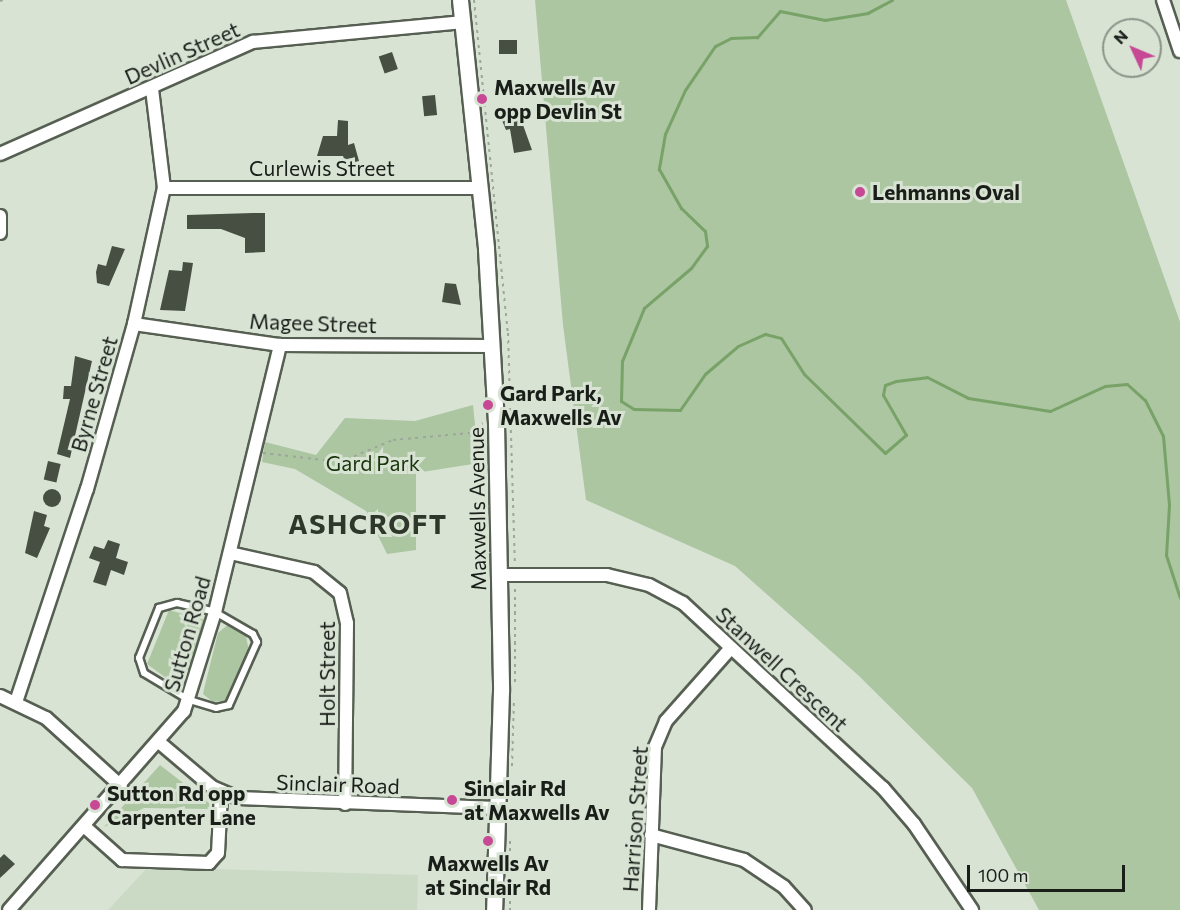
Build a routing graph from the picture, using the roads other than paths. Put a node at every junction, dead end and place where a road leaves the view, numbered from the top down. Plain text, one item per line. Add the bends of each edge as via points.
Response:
1 (460, 0) edge
2 (1163, 0) edge
3 (463, 22) junction
4 (1180, 51) edge
5 (152, 89) junction
6 (0, 154) edge
7 (164, 188) junction
8 (481, 188) junction
9 (0, 216) edge
10 (0, 233) edge
11 (134, 324) junction
12 (280, 345) junction
13 (492, 346) junction
14 (230, 553) junction
15 (499, 575) junction
16 (215, 612) junction
17 (730, 649) junction
18 (0, 696) edge
19 (189, 700) junction
20 (16, 702) junction
21 (160, 743) junction
22 (121, 786) junction
23 (221, 793) junction
24 (345, 804) junction
25 (497, 808) junction
26 (85, 827) junction
27 (651, 835) junction
28 (9, 910) edge
29 (494, 910) edge
30 (649, 910) edge
31 (805, 910) edge
32 (972, 910) edge

1 - 3 street, Maxwells Avenue
2 - 4 street
3 - 5 street, Devlin Street via 253,42
3 - 8 street, Maxwells Avenue
5 - 6 street, Devlin Street
5 - 7 street, Byrne Street
7 - 8 street, Curlewis Street
7 - 11 street, Byrne Street
8 - 13 street, Maxwells Avenue
9 - 10 street
11 - 12 street, Magee Street
11 - 20 street, Byrne Street via 87,489
12 - 13 street, Magee Street
12 - 14 street, Sutton Road
13 - 15 street, Maxwells Avenue
14 - 16 street, Sutton Road
14 - 24 street, Holt Street via 314,572 340,593 347,623
15 - 17 street, Stanwell Crescent via 607,575 649,585 683,603
15 - 25 street, Maxwells Avenue
16 - 19 street, Sutton Road
16 - 19 lane via 245,627 257,642 229,705 216,708
16 - 19 lane via 177,603 159,608 139,658 144,673
17 - 27 street, Harrison Street via 666,721 655,747
17 - 32 street, Stanwell Crescent via 883,788 914,824
18 - 20 street
19 - 21 street, Sutton Road
20 - 22 street via 46,718
21 - 22 street, Sutton Road
21 - 23 street, Sinclair Road
22 - 26 street, Sutton Road
23 - 24 street, Sinclair Road via 261,801
23 - 26 street via 216,859 122,860
24 - 25 street, Sinclair Road
25 - 29 street, Maxwells Avenue
26 - 28 street, Sutton Road
27 - 30 street, Harrison Street
27 - 31 street via 744,860 784,887

